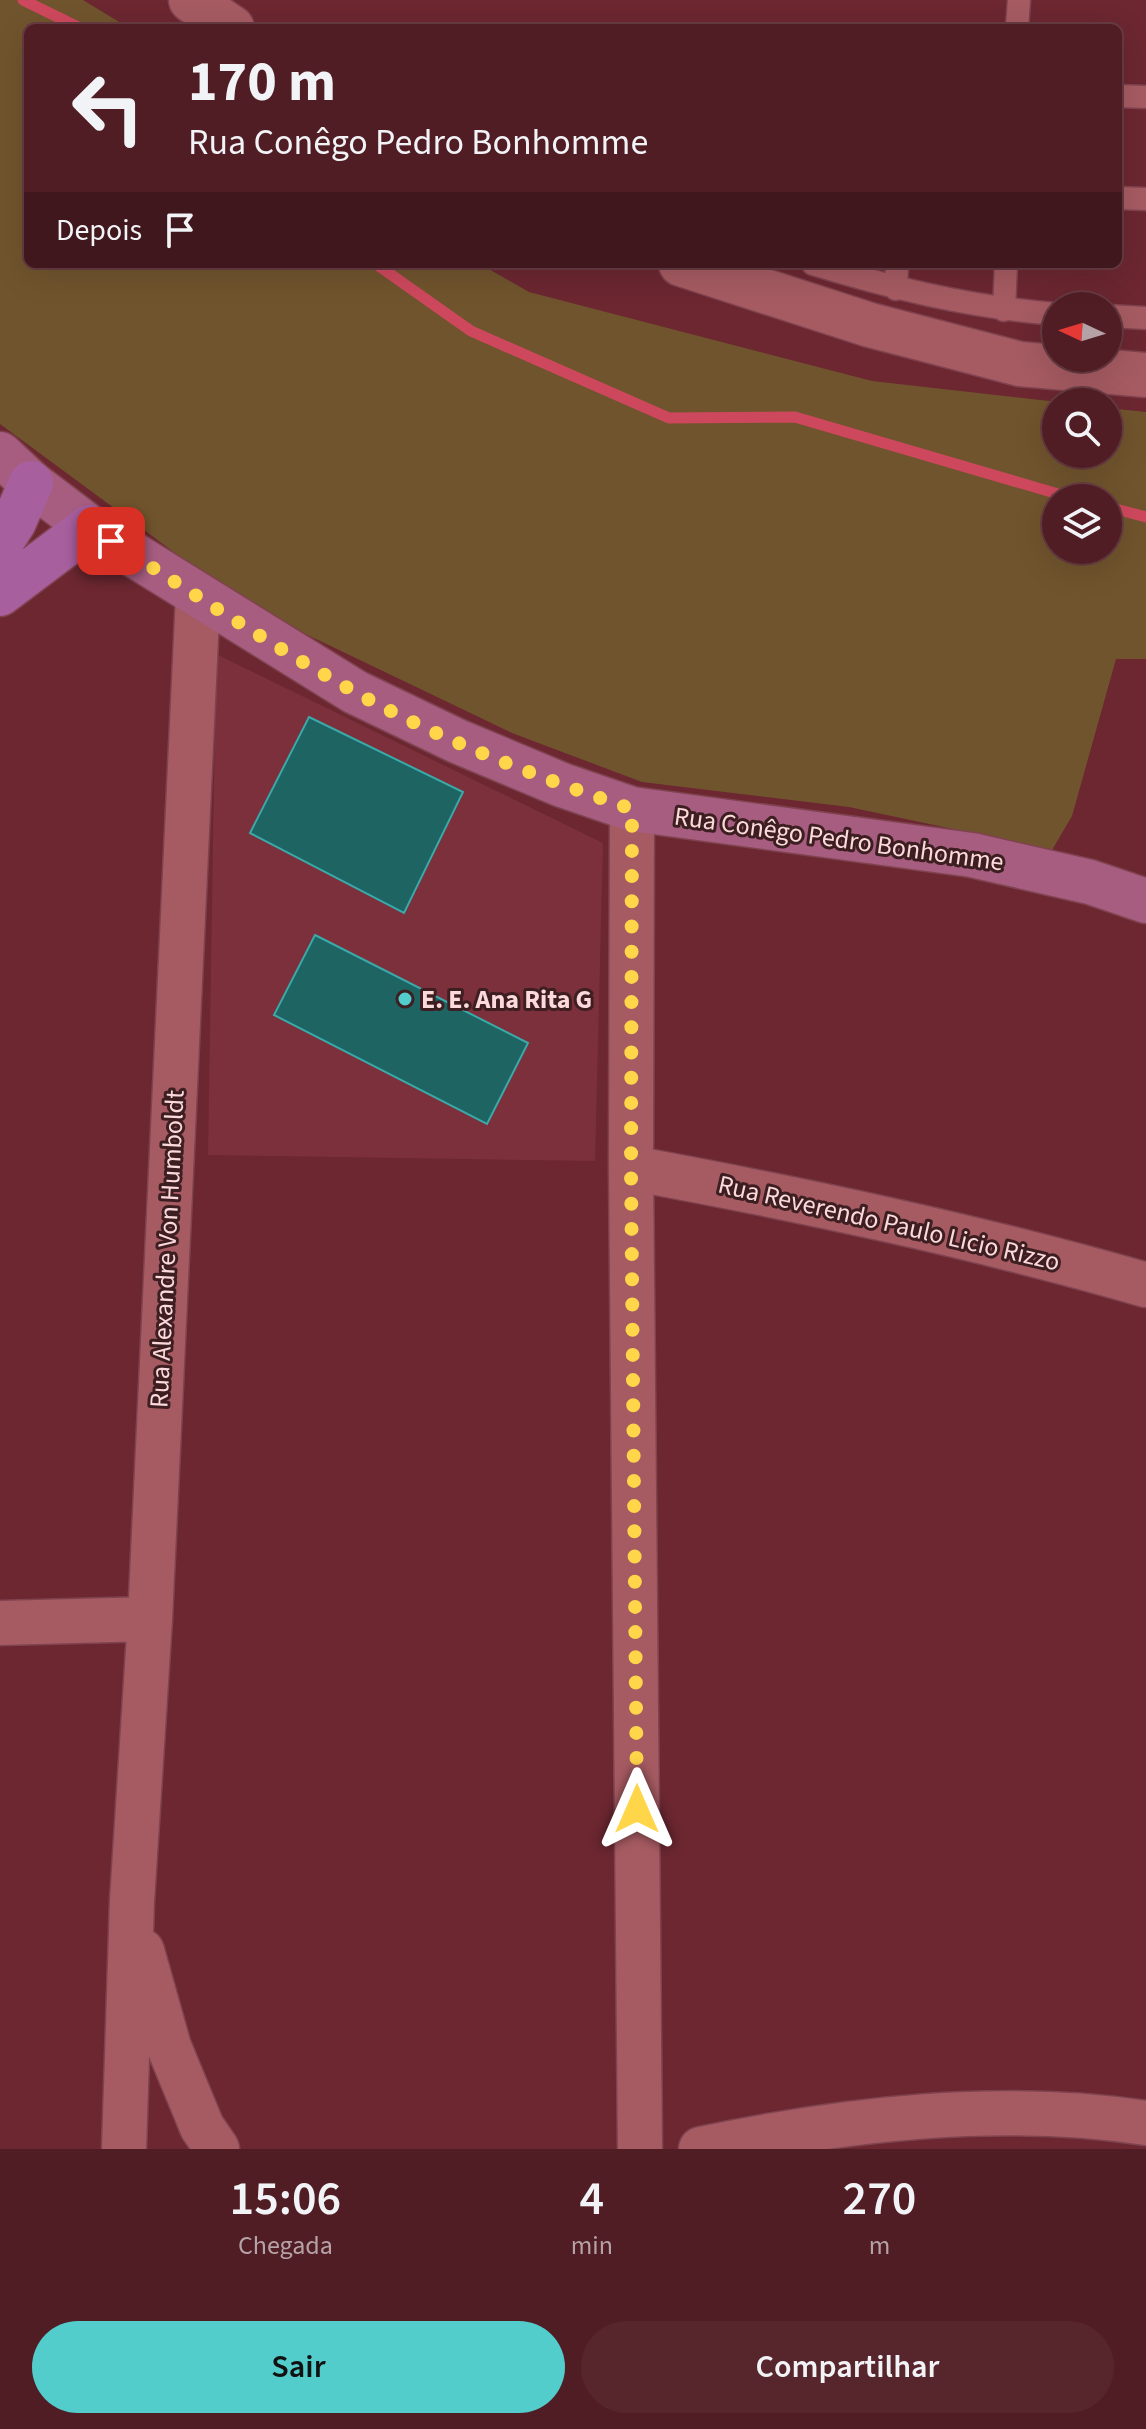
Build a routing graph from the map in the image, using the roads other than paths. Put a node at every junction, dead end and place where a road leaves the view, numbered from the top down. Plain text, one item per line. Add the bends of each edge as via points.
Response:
1 (191, 0) edge
2 (1019, 0) edge
3 (226, 24) edge
4 (1017, 24) edge
5 (1122, 96) edge
6 (1146, 97) edge
7 (1122, 198) edge
8 (1146, 199) edge
9 (693, 268) edge
10 (826, 268) edge
11 (897, 268) edge
12 (1006, 268) edge
13 (896, 289) junction
14 (1004, 310) junction
15 (1042, 313) edge
16 (1122, 317) edge
17 (1146, 318) edge
18 (1146, 375) edge
19 (16, 469) edge
20 (89, 527) junction
21 (0, 544) edge
22 (0, 594) edge
23 (198, 596) junction
24 (632, 809) junction
25 (1146, 901) edge
26 (631, 1168) junction
27 (1146, 1285) edge
28 (150, 1619) junction
29 (0, 1623) edge
30 (132, 1901) junction
31 (1143, 2127) edge
32 (124, 2149) edge
33 (217, 2149) edge
34 (640, 2149) edge
35 (701, 2149) edge

1 - 3 street
2 - 4 lane
5 - 6 lane
7 - 8 lane
9 - 18 street via 870,325 1020,364
10 - 13 lane
11 - 13 lane
12 - 14 lane
13 - 14 lane
14 - 15 lane
16 - 17 lane
19 - 20 main road, Rua Conêgo Pedro Bonhomme
19 - 21 main road via 14,522
20 - 22 main road
20 - 23 main road, Rua Conêgo Pedro Bonhomme
23 - 24 main road, Rua Conêgo Pedro Bonhomme via 355,692 457,741
23 - 28 street, Rua Alexandre Von Humboldt
24 - 25 main road, Rua Conêgo Pedro Bonhomme via 972,855 1090,882
24 - 26 street
26 - 27 street, Rua Reverendo Paulo Licio Rizzo via 792,1198 1034,1253
26 - 34 street
28 - 29 street
28 - 30 street, Rua Alexandre Von Humboldt
30 - 32 street, Rua Alexandre Von Humboldt
30 - 33 street, Rua Alexandre Von Humboldt via 169,2047 202,2127
31 - 35 street via 1012,2113 881,2120

